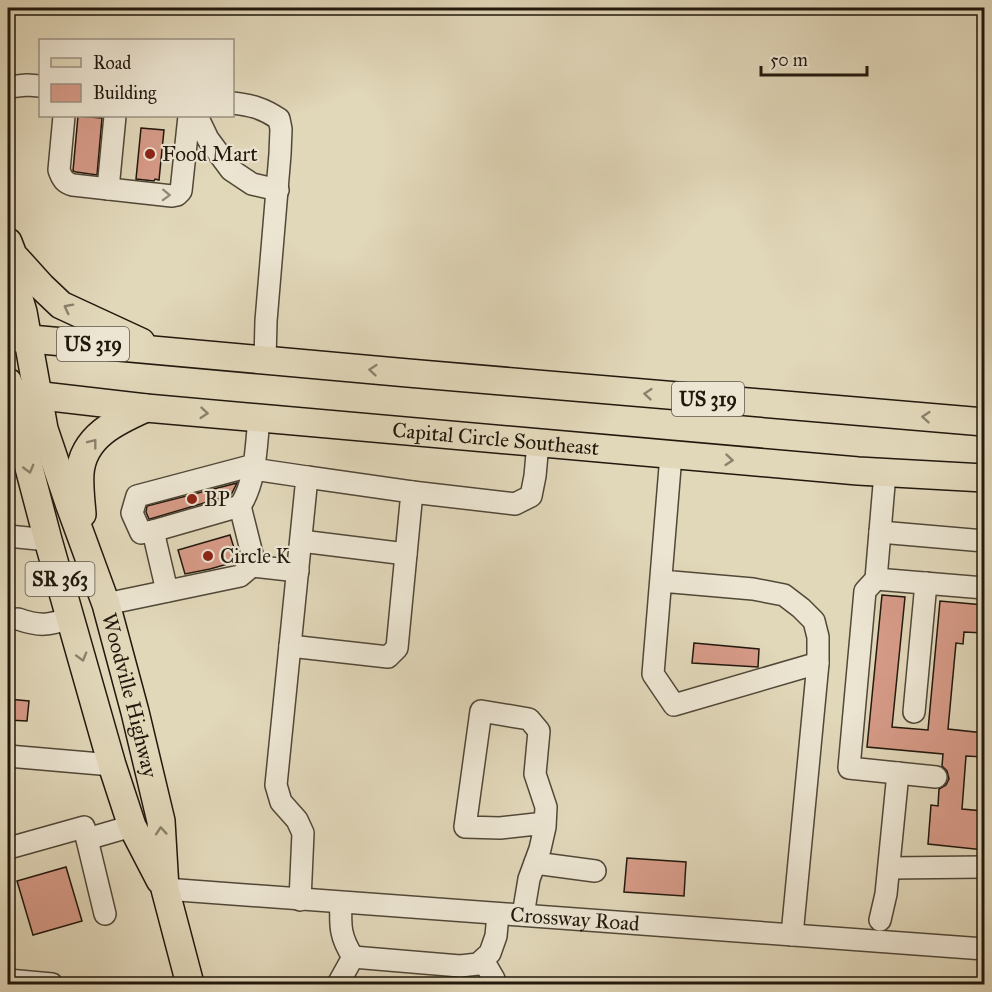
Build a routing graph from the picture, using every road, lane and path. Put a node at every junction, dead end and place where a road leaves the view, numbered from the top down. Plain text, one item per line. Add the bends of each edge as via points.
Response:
1 (39, 86) edge
2 (8, 87) edge
3 (234, 103) edge
4 (64, 117) edge
5 (115, 117) edge
6 (189, 117) edge
7 (197, 117) edge
8 (108, 189) junction
9 (278, 190) junction
10 (8, 242) edge
11 (8, 261) edge
12 (18, 338) edge
13 (159, 350) junction
14 (265, 360) junction
15 (8, 389) edge
16 (38, 395) junction
17 (146, 408) junction
18 (259, 418) junction
19 (984, 422) edge
20 (538, 443) junction
21 (671, 455) junction
22 (254, 467) junction
23 (885, 473) junction
24 (307, 477) junction
25 (984, 478) edge
26 (412, 492) junction
27 (240, 506) junction
28 (153, 531) junction
29 (880, 532) junction
30 (8, 536) edge
31 (48, 540) junction
32 (83, 540) junction
33 (301, 541) junction
34 (984, 542) edge
35 (406, 554) junction
36 (252, 566) junction
37 (298, 571) junction
38 (876, 579) junction
39 (661, 581) junction
40 (926, 583) junction
41 (984, 588) edge
42 (167, 591) junction
43 (106, 604) junction
44 (72, 618) junction
45 (18, 619) dead end
46 (290, 646) junction
47 (818, 663) junction
48 (914, 712) dead end
49 (8, 756) edge
50 (112, 765) junction
51 (898, 773) junction
52 (936, 777) dead end
53 (545, 823) junction
54 (132, 826) junction
55 (87, 839) junction
56 (9, 848) edge
57 (535, 862) junction
58 (984, 867) edge
59 (889, 868) junction
60 (595, 871) dead end
61 (165, 889) junction
62 (300, 900) junction
63 (340, 903) junction
64 (105, 914) dead end
65 (498, 914) junction
66 (523, 915) junction
67 (880, 920) dead end
68 (792, 935) junction
69 (984, 949) edge
70 (353, 957) junction
71 (483, 960) junction
72 (8, 980) edge
73 (52, 984) edge
74 (190, 984) edge
75 (338, 984) edge
76 (494, 984) edge

1 - 2 street
3 - 9 street via 267,110 279,119
4 - 8 street via 59,170 62,178 73,185
5 - 8 street
8 -> 6 street via 177,195 181,191
7 - 9 street via 231,170 252,184
9 - 14 street
13 -> 10 main road via 61,305 14,255
11 - 12 main road, Woodville Highway / SR 363 via 23,312
12 - 13 main road, US 319
12 - 16 main road, Woodville Highway / SR 363
13 - 14 main road, US 319
19 -> 14 main road, US 319
15 - 16 main road, Capital Circle Southeast
15 -> 31 main road, Woodville Highway / SR 363
16 - 17 main road, Capital Circle Southeast
16 - 32 main road, Woodville Highway / SR 363 via 44,429
17 -> 18 main road, Capital Circle Southeast
32 -> 17 main road via 82,459 94,439 114,422
18 - 20 main road, Capital Circle Southeast
18 - 22 street
20 - 21 main road, Capital Circle Southeast
20 - 26 street via 531,496 515,504
21 -> 23 main road, Capital Circle Southeast
21 - 39 street
22 - 24 street
22 - 27 street
22 - 28 street via 137,496 132,513 141,533
23 - 25 main road, Capital Circle Southeast
23 - 29 street
24 - 26 street
24 - 33 street
26 - 35 street
27 - 28 street
27 - 36 street
28 - 42 street
29 - 34 street
29 - 38 street
30 - 31 street
31 - 44 main road, Woodville Highway / SR 363
32 - 43 main road, Woodville Highway / SR 363
33 - 35 street
33 - 37 street
35 - 46 street via 397,648 388,657
36 - 37 street
36 - 42 street via 240,576
37 - 46 street
38 - 40 street
38 - 51 street via 865,591 849,768
39 - 47 street via 784,595 814,621
39 - 47 street via 653,674 674,705
40 - 41 street
40 - 48 street
42 - 43 street
61 -> 43 main road, Woodville Highway / SR 363 via 161,821
44 - 45 street via 46,625
44 -> 50 main road, Woodville Highway / SR 363
46 - 62 street via 276,785 281,802 303,833
47 - 68 street
49 - 50 street
50 - 54 main road, Woodville Highway / SR 363
51 - 52 street
51 - 59 street
53 - 53 street via 546,807 536,774 539,731 529,719 481,711 465,827
53 - 57 street
54 - 55 street
54 - 61 main road, Woodville Highway / SR 363
55 - 56 street via 84,827
55 - 64 street
57 - 60 street
57 - 66 street
58 - 59 street
59 - 67 street
61 - 62 street, Crossway Road
61 - 74 main road, Woodville Highway / SR 363
62 - 63 street, Crossway Road
63 - 65 street, Crossway Road
63 - 70 street via 340,925
65 - 66 street, Crossway Road
65 - 71 street via 496,936
66 - 68 street, Crossway Road
68 - 69 street, Crossway Road
70 - 71 street via 460,966
70 - 75 street
71 - 76 street
72 - 73 street

